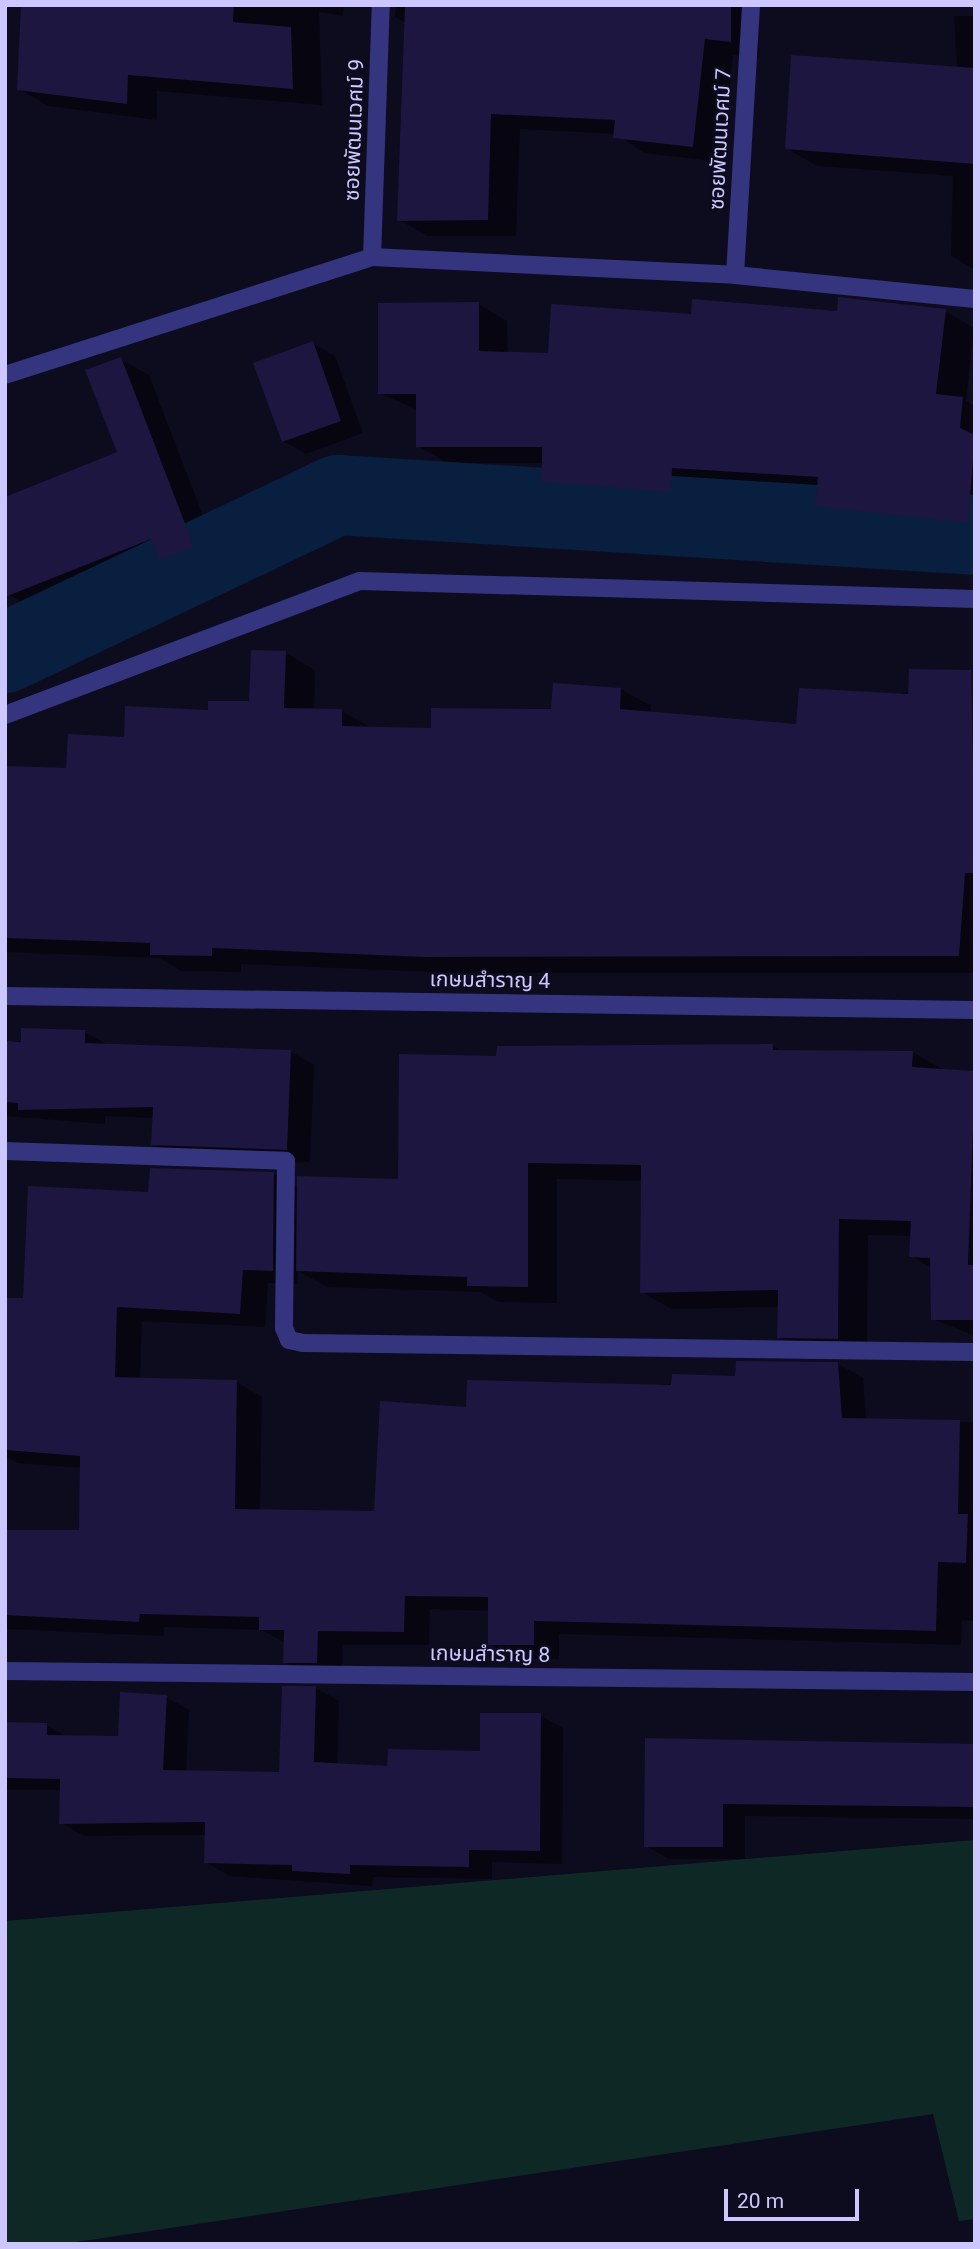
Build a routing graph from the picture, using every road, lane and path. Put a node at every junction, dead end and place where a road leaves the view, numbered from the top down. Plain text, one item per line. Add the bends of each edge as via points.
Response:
1 (381, 5) edge
2 (751, 5) edge
3 (372, 257) junction
4 (736, 275) junction
5 (975, 299) edge
6 (5, 375) edge
7 (975, 599) edge
8 (5, 715) edge
9 (5, 996) edge
10 (975, 1010) edge
11 (5, 1151) edge
12 (975, 1352) edge
13 (5, 1671) edge
14 (975, 1682) edge

1 - 3 street, ซอยพัฒนเวศม์ 9
2 - 4 street, ซอยพัฒนเวศม์ 7
3 - 4 street
3 - 6 street
4 - 5 street
7 - 8 street via 360,581
9 - 10 street, เกษมสำราญ 4
11 - 12 street via 286,1161 284,1328 289,1340 303,1343
13 - 14 street, เกษมสำราญ 8

